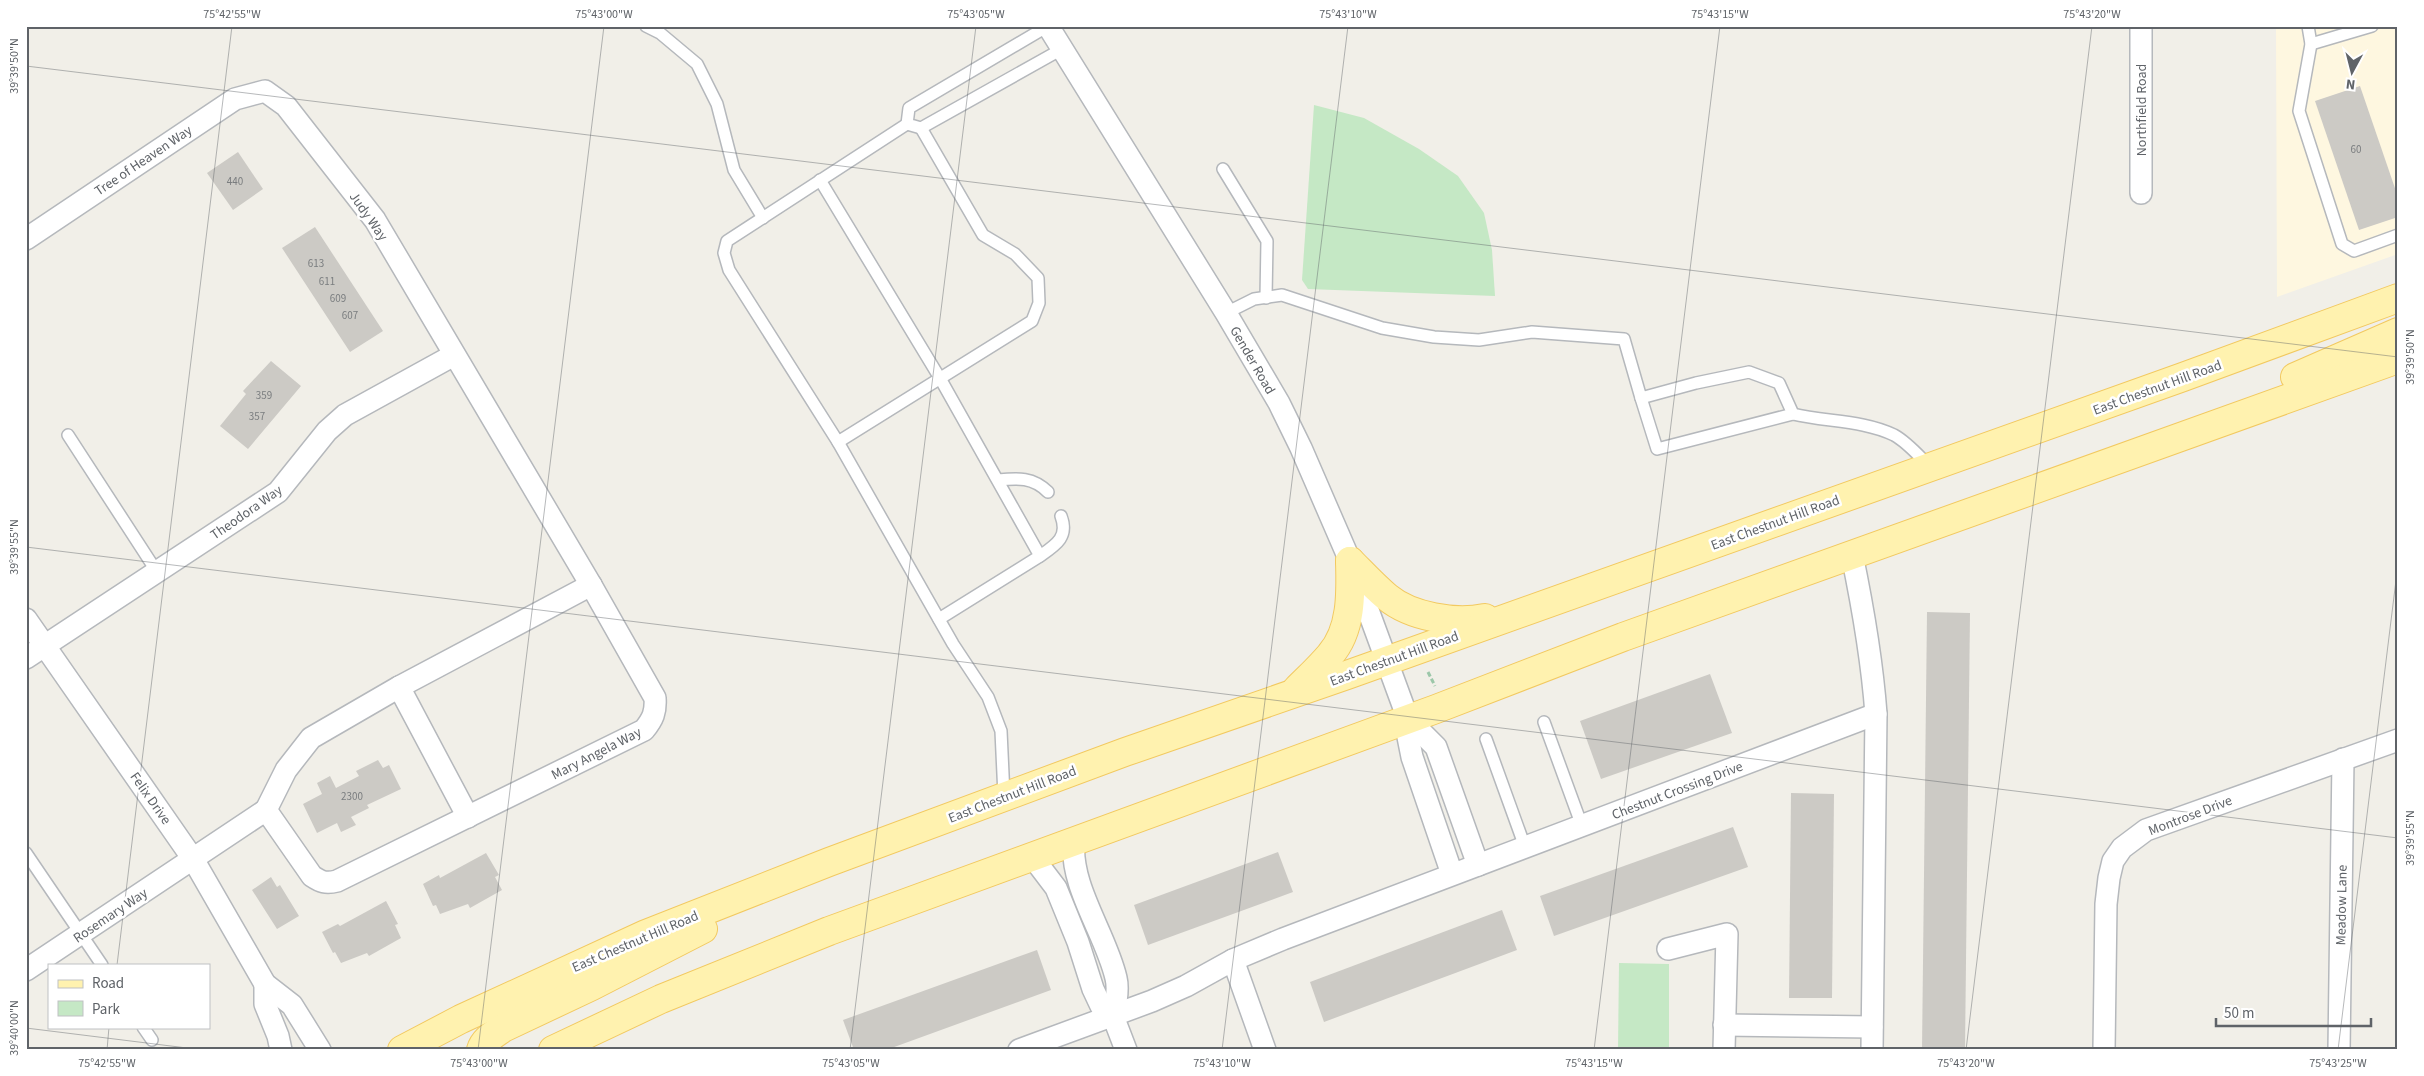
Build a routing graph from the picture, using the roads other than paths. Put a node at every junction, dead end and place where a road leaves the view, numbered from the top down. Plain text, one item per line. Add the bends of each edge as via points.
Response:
1 (646, 26) edge
2 (1048, 26) edge
3 (2141, 26) edge
4 (2308, 26) edge
5 (2372, 26) edge
6 (2310, 44) junction
7 (1062, 50) junction
8 (265, 92) joint
9 (907, 124) junction
10 (921, 128) junction
11 (1223, 169) dead end
12 (820, 180) junction
13 (2141, 193) dead end
14 (763, 218) junction
15 (2398, 235) edge
16 (26, 239) edge
17 (1266, 298) junction
18 (2398, 298) edge
19 (1226, 313) junction
20 (2398, 332) edge
21 (454, 355) junction
22 (2398, 359) edge
23 (941, 380) junction
24 (1642, 398) junction
25 (2243, 413) junction
26 (1793, 414) junction
27 (68, 435) dead end
28 (838, 442) junction
29 (1930, 467) junction
30 (998, 480) junction
31 (1048, 492) dead end
32 (1062, 516) dead end
33 (1852, 555) junction
34 (1040, 556) junction
35 (1350, 561) junction
36 (157, 572) junction
37 (591, 585) junction
38 (1533, 608) junction
39 (26, 619) edge
40 (939, 619) junction
41 (46, 645) junction
42 (26, 658) edge
43 (1387, 660) junction
44 (399, 687) junction
45 (1292, 694) junction
46 (1876, 714) junction
47 (1408, 719) junction
48 (1544, 722) dead end
49 (1486, 739) dead end
50 (2398, 740) edge
51 (2343, 759) junction
52 (1004, 797) junction
53 (266, 810) junction
54 (468, 817) junction
55 (1582, 826) junction
56 (1074, 840) junction
57 (1524, 847) junction
58 (26, 852) edge
59 (1027, 857) junction
60 (193, 859) junction
61 (1478, 865) junction
62 (1452, 874) junction
63 (764, 888) junction
64 (81, 934) junction
65 (1668, 949) dead end
66 (1233, 960) junction
67 (101, 964) edge
68 (26, 970) edge
69 (265, 984) junction
70 (1113, 1016) junction
71 (1724, 1025) junction
72 (1872, 1027) junction
73 (144, 1028) edge
74 (152, 1040) dead end
75 (281, 1050) edge
76 (320, 1050) edge
77 (402, 1050) edge
78 (481, 1050) edge
79 (553, 1050) edge
80 (1019, 1050) edge
81 (1126, 1050) edge
82 (1265, 1050) edge
83 (1724, 1050) edge
84 (1872, 1050) edge
85 (2104, 1050) edge
86 (2340, 1050) edge

1 - 14 lane via 660,33 697,64 717,104 734,170
2 - 7 street, Gender Road
2 - 9 lane via 909,108
3 - 13 street, Northfield Road
4 - 6 lane
5 - 6 lane
6 - 15 lane via 2299,111 2342,244 2354,251
7 - 10 lane
7 - 19 street, Gender Road
8 - 16 street, Tree of Heaven Way via 235,99
8 - 21 street, Judy Way via 286,106 375,220
9 - 10 lane
9 - 12 lane
10 - 23 lane via 984,235 1015,254 1038,278 1039,303 1032,321
11 - 17 lane via 1267,241
12 - 14 lane
12 - 23 lane
14 - 28 lane via 727,241 724,253 729,270
17 - 19 lane via 1254,299
17 - 24 lane via 1282,295 1382,328 1434,337 1479,340 1532,332 1624,339
18 - 29 main road, East Chestnut Hill Road
19 - 35 street, Gender Road via 1302,448
20 - 25 main road via 2290,379
21 - 36 street, Theodora Way via 346,415 327,431 278,492
21 - 37 street, Mary Angela Way
22 - 25 main road
23 - 28 lane
23 - 30 lane
24 - 26 lane via 1749,372 1779,383
24 - 26 lane via 1657,448
25 - 33 main road
26 - 29 lane via 1869,426 1896,436
27 - 36 lane
28 - 40 lane
29 - 38 main road, East Chestnut Hill Road
30 - 31 lane via 1031,480
30 - 34 lane
32 - 34 lane via 1065,525 1060,542
33 - 46 street via 1865,623
33 - 47 main road
34 - 40 lane
35 - 38 main road via 1388,598 1404,607 1440,618 1475,620
35 - 43 street, Gender Road
35 - 45 main road via 1352,596 1344,632 1332,654
36 - 41 street, Theodora Way
37 - 44 street
37 - 54 street, Mary Angela Way via 655,698 656,709 652,719 644,730
38 - 43 main road, East Chestnut Hill Road
39 - 41 street, Felix Drive
40 - 52 lane via 988,697 998,722
41 - 42 street, Theodora Way
41 - 60 street, Felix Drive
43 - 45 main road, East Chestnut Hill Road
43 - 47 street, Gender Road
44 - 53 street via 311,738 286,770
44 - 54 street
45 - 52 main road, East Chestnut Hill Road
46 - 55 street, Chestnut Crossing Drive
46 - 72 street
47 - 56 main road
47 - 61 street via 1436,747
47 - 62 street via 1412,757
48 - 55 lane
49 - 57 lane
50 - 51 street, Montrose Drive
51 - 85 street, Montrose Drive via 2146,830 2122,848 2113,861 2106,904
51 - 86 street, Meadow Lane
52 - 63 main road, East Chestnut Hill Road
53 - 54 street, Mary Angela Way via 312,876 329,884
53 - 60 street
55 - 57 street, Chestnut Crossing Drive
56 - 59 main road
56 - 70 street via 1073,851 1082,890 1116,978
57 - 61 street, Chestnut Crossing Drive
58 - 64 lane
59 - 70 street via 1037,863 1056,888 1093,990 1101,1006
59 - 79 main road via 820,934 661,999
60 - 64 street, Rosemary Way
60 - 69 street, Felix Drive
61 - 62 street, Chestnut Crossing Drive
62 - 66 street, Chestnut Crossing Drive
63 - 77 main road, East Chestnut Hill Road via 646,934 461,1018
63 - 78 main road via 720,920 503,1028 492,1035
64 - 67 lane
64 - 68 street, Rosemary Way
65 - 71 street via 1727,934
66 - 70 street, Chestnut Crossing Drive via 1186,986
66 - 82 street
69 - 75 street, Felix Drive via 265,1004
69 - 76 street, Felix Drive via 292,1005
70 - 80 street, Chestnut Crossing Drive
70 - 81 street
71 - 72 street
71 - 83 street
72 - 84 street
73 - 74 lane

